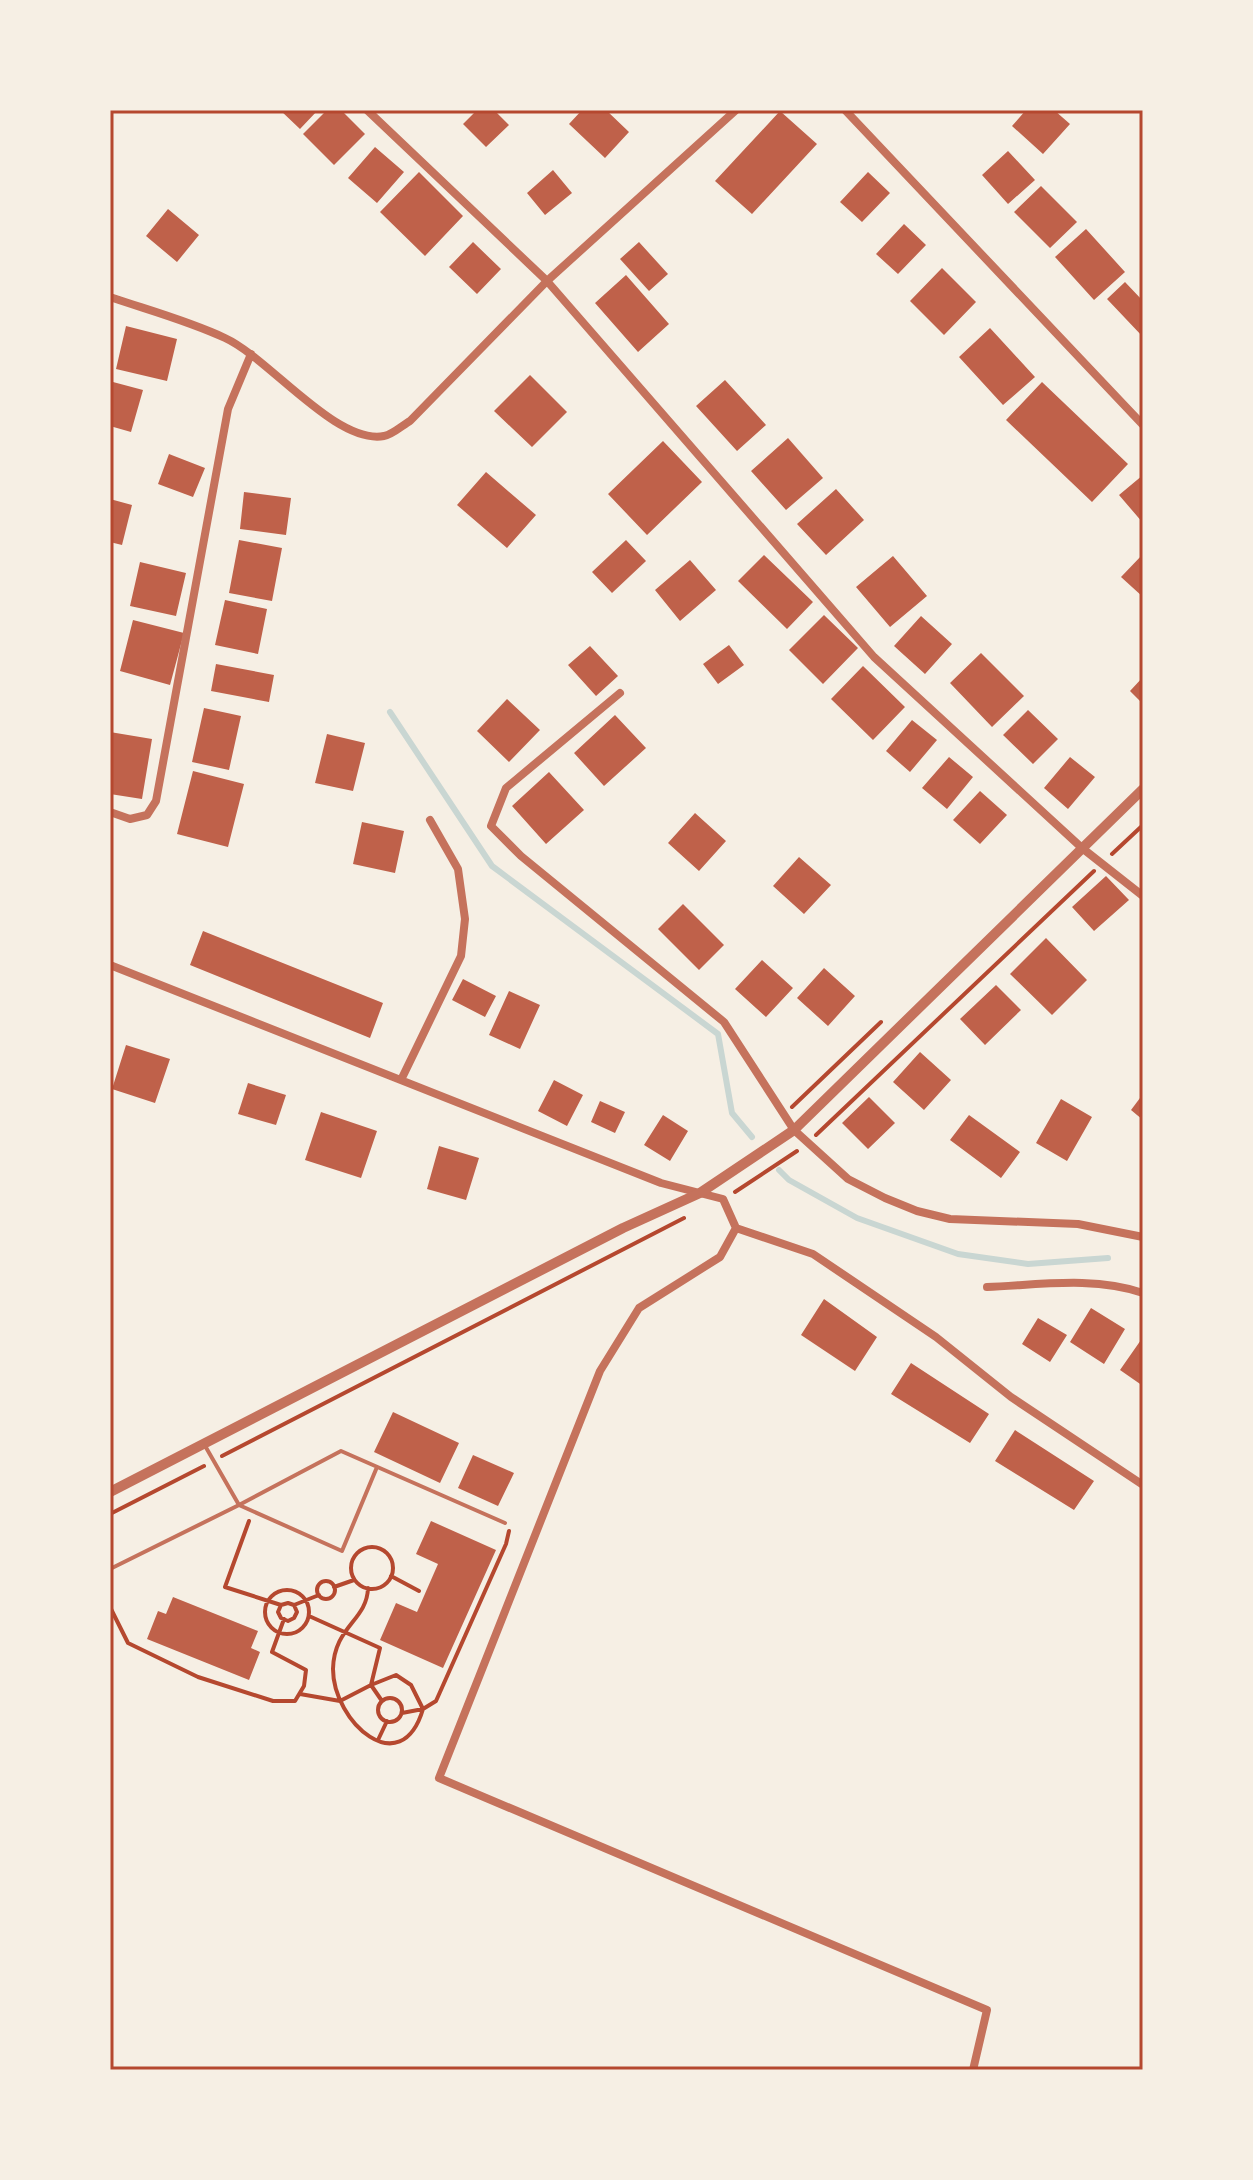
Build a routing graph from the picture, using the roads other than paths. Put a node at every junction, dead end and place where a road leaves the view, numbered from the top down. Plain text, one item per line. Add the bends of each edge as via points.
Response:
1 (367, 110) edge
2 (736, 110) edge
3 (845, 110) edge
4 (547, 281) junction
5 (110, 297) edge
6 (251, 354) junction
7 (1143, 425) edge
8 (620, 693) dead end
9 (1143, 789) edge
10 (110, 812) edge
11 (430, 820) dead end
12 (1082, 848) junction
13 (1143, 896) edge
14 (110, 965) edge
15 (401, 1080) junction
16 (794, 1130) junction
17 (700, 1193) junction
18 (736, 1228) junction
19 (1143, 1237) edge
20 (987, 1287) dead end
21 (1143, 1293) edge
22 (204, 1443) junction
23 (377, 1467) junction
24 (1143, 1485) edge
25 (110, 1492) edge
26 (239, 1505) junction
27 (505, 1523) road end
28 (110, 1569) edge
29 (973, 2070) edge

1 - 4 street
2 - 4 street
3 - 7 street
4 - 6 street via 410,421 385,436 356,434
4 - 12 street via 874,657
5 - 6 street via 227,338
6 - 10 street via 228,409 156,801 147,815 130,819
8 - 16 street via 506,788 491,826 724,1022
9 - 12 street
11 - 15 street via 458,869 465,919 461,956
12 - 13 street
12 - 16 street
14 - 15 street
15 - 17 street via 661,1183
16 - 17 street
16 - 19 street via 848,1179 917,1211 950,1219 1078,1224
17 - 18 street via 723,1199
17 - 22 street
18 - 24 street via 813,1254
18 - 29 street via 720,1257 639,1308 600,1371 439,1778 987,2010
20 - 21 street via 1088,1283
22 - 25 street
22 - 26 lane
23 - 26 lane via 341,1451
23 - 26 lane via 342,1551
23 - 27 lane
26 - 28 lane

